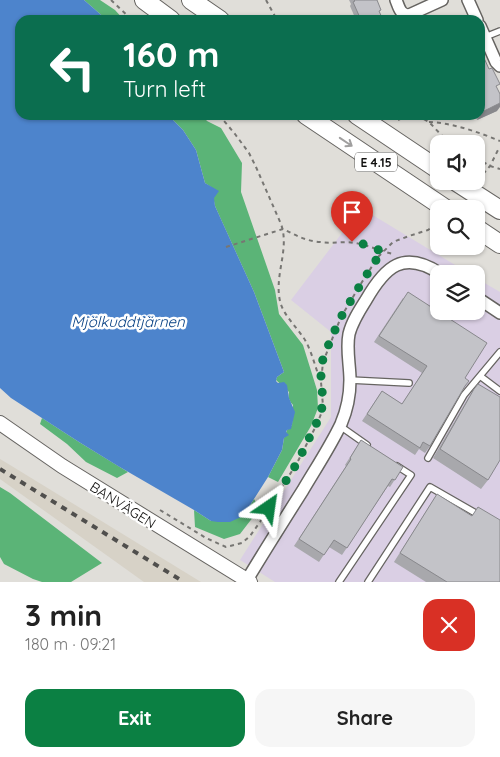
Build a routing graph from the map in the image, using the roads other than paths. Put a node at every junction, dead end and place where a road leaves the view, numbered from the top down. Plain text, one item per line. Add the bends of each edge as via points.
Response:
1 (144, 0) edge
2 (191, 0) edge
3 (396, 0) edge
4 (442, 0) edge
5 (468, 0) edge
6 (164, 15) edge
7 (213, 15) edge
8 (475, 15) edge
9 (500, 31) edge
10 (485, 37) joint
11 (500, 66) edge
12 (313, 120) edge
13 (364, 120) edge
14 (430, 164) edge
15 (469, 190) edge
16 (433, 200) edge
17 (500, 210) edge
18 (485, 234) edge
19 (500, 244) edge
20 (430, 268) edge
21 (485, 303) edge
22 (500, 313) edge
23 (500, 352) edge
24 (480, 376) junction
25 (350, 380) junction
26 (409, 383) dead end
27 (500, 390) edge
28 (0, 423) edge
29 (340, 426) junction
30 (372, 448) edge
31 (428, 458) dead end
32 (395, 464) edge
33 (481, 516) edge
34 (248, 581) edge
35 (339, 582) edge
36 (368, 582) edge

1 - 6 main road
2 - 7 main road
3 - 4 street via 402,13 409,15
5 - 8 street
9 - 10 lane
10 - 11 street
12 -> 16 main road, E 4.15
13 - 14 main road, E 4.15
15 - 17 main road
18 - 19 main road
20 - 25 street via 409,262 399,264 382,275 349,334
21 - 22 street
23 - 24 lane
24 - 27 lane
24 - 31 lane via 464,395
25 - 26 lane
25 - 29 street via 348,403
28 - 34 street, BANVÄGEN via 70,471
29 - 30 lane
29 - 34 street
32 - 35 lane via 411,475
33 - 36 lane via 430,487

